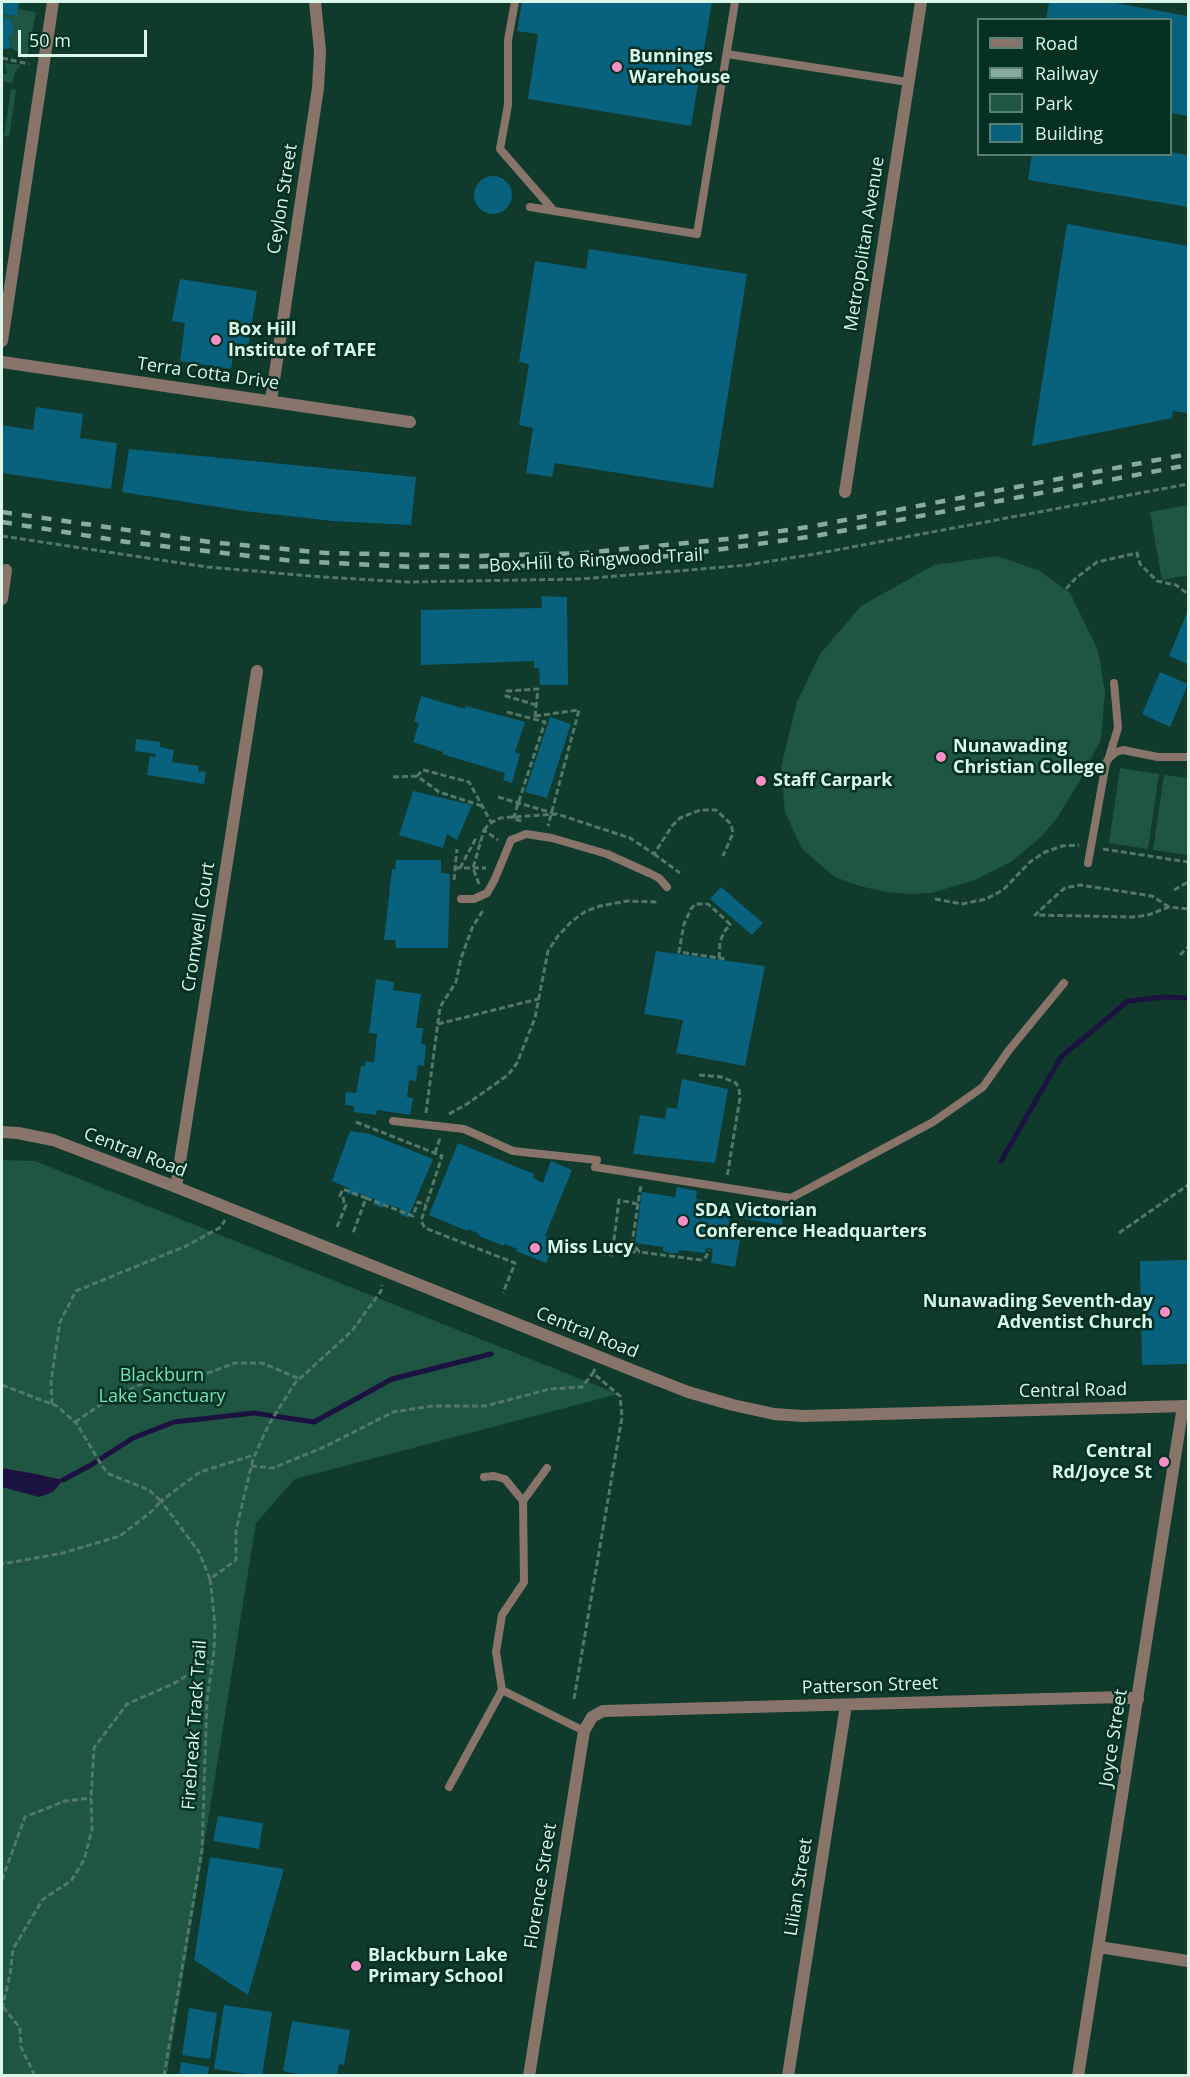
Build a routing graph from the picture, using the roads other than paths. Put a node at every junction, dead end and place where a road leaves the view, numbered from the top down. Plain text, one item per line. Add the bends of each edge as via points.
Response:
1 (53, 2) edge
2 (315, 2) edge
3 (516, 2) edge
4 (735, 2) edge
5 (921, 2) edge
6 (727, 54) junction
7 (908, 82) junction
8 (530, 207) dead end
9 (554, 211) junction
10 (2, 341) edge
11 (2, 362) edge
12 (271, 400) junction
13 (410, 422) dead end
14 (844, 492) dead end
15 (6, 570) dead end
16 (2, 599) edge
17 (257, 671) dead end
18 (1114, 684) dead end
19 (1188, 757) edge
20 (1109, 758) junction
21 (1088, 863) dead end
22 (668, 887) dead end
23 (461, 899) dead end
24 (1064, 983) dead end
25 (393, 1120) dead end
26 (2, 1132) edge
27 (176, 1187) junction
28 (1186, 1406) edge
29 (548, 1468) dead end
30 (484, 1477) dead end
31 (523, 1501) junction
32 (502, 1690) junction
33 (1138, 1699) junction
34 (846, 1705) junction
35 (584, 1731) junction
36 (449, 1786) dead end
37 (1099, 1947) junction
38 (1188, 1961) edge
39 (530, 2076) edge
40 (788, 2076) edge
41 (1078, 2076) edge

1 - 10 street
2 - 12 street, Ceylon Street via 320,51 318,88
3 - 9 lane via 508,40 508,105 500,149
4 - 6 lane
5 - 7 street, Metropolitan Avenue
6 - 7 lane
6 - 9 lane via 697,234
7 - 14 street, Metropolitan Avenue
8 - 9 lane
11 - 12 street, Terra Cotta Drive
12 - 13 street, Terra Cotta Drive
15 - 16 street
17 - 27 street, Cromwell Court
18 - 20 lane via 1118,728
19 - 20 lane via 1158,757 1123,750
20 - 21 lane
22 - 23 lane via 659,878 607,854 526,834 511,840 491,887 483,896
24 - 25 lane via 983,1087 933,1122 791,1198 513,1150 474,1132
26 - 27 street, Central Road via 52,1140
27 - 28 street, Central Road via 688,1392 732,1405 793,1415
28 - 33 street, Joyce Street
29 - 31 lane
30 - 31 lane via 505,1479
31 - 32 lane via 524,1582 502,1615 496,1652
32 - 35 lane
32 - 36 lane
33 - 34 street, Patterson Street
33 - 37 street, Joyce Street
34 - 35 street, Patterson Street via 603,1711 592,1717
34 - 40 street, Lilian Street
35 - 39 street, Florence Street
37 - 38 street
37 - 41 street, Joyce Street

